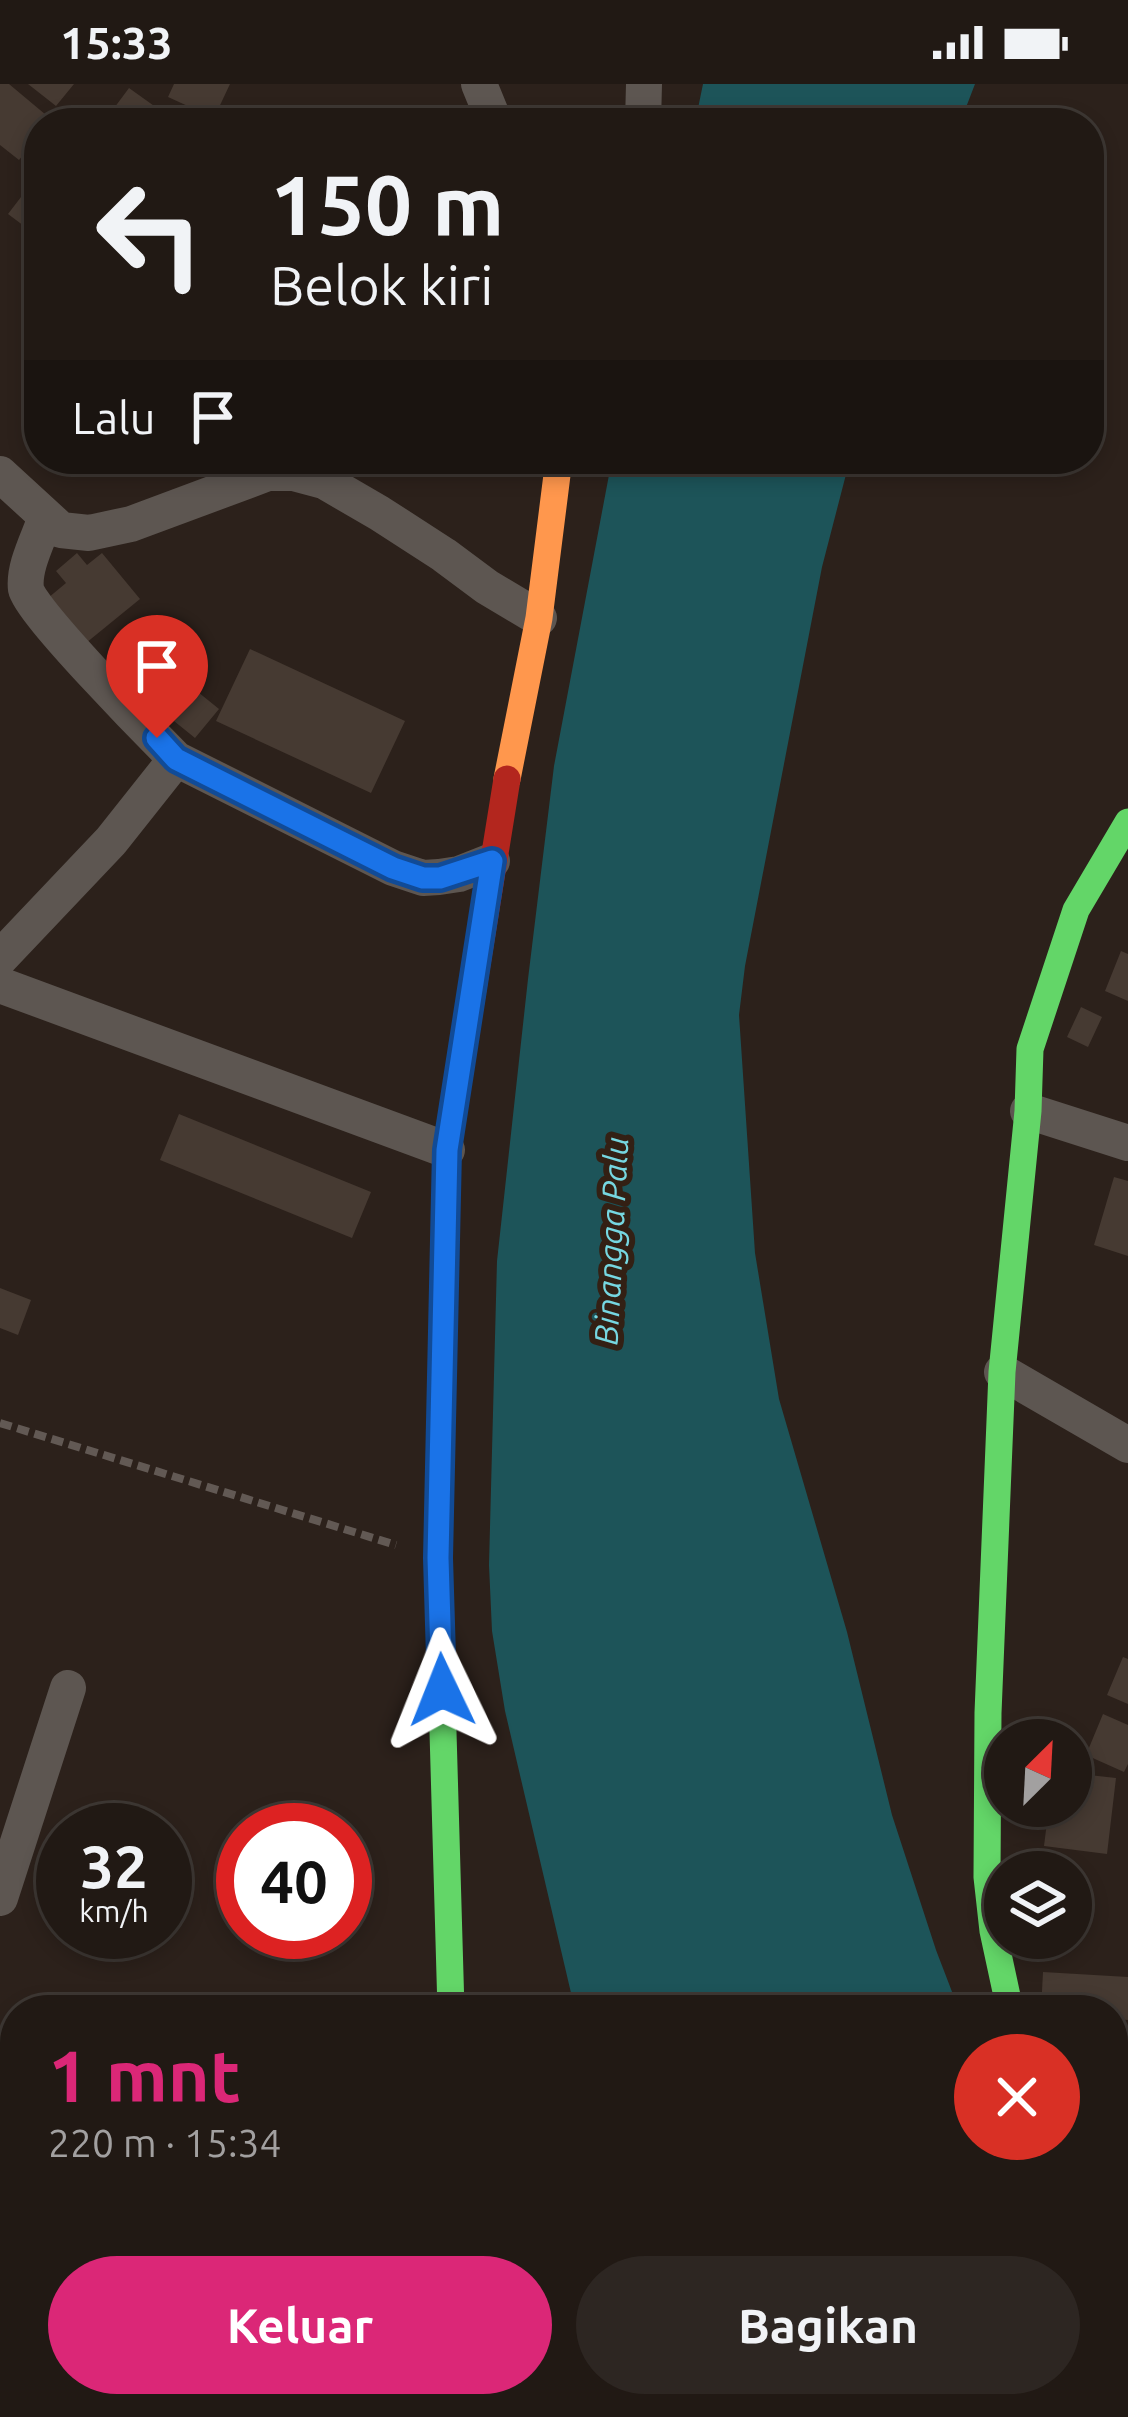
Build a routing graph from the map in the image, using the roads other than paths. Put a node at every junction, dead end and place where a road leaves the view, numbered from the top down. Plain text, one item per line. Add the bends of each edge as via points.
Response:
1 (0, 474) edge
2 (265, 474) edge
3 (297, 474) edge
4 (557, 474) edge
5 (46, 517) junction
6 (539, 618) junction
7 (176, 759) junction
8 (1128, 822) edge
9 (492, 861) junction
10 (2, 983) edge
11 (1028, 1111) junction
12 (1128, 1143) edge
13 (447, 1150) junction
14 (1002, 1372) junction
15 (1128, 1445) edge
16 (68, 1688) dead end
17 (0, 1898) edge
18 (451, 1995) edge
19 (1007, 1995) edge

1 - 5 street
2 - 5 street via 89,533 61,530
3 - 6 street via 361,502
4 - 6 street
5 - 7 street via 28,598
6 - 9 street
7 - 9 street via 423,878
7 - 10 street
8 - 11 street via 1076,910 1045,998 1030,1049
9 - 13 street
10 - 13 street
11 - 12 street
11 - 14 street
13 - 18 street via 438,1558
14 - 15 street
14 - 19 street via 987,1877
16 - 17 street

